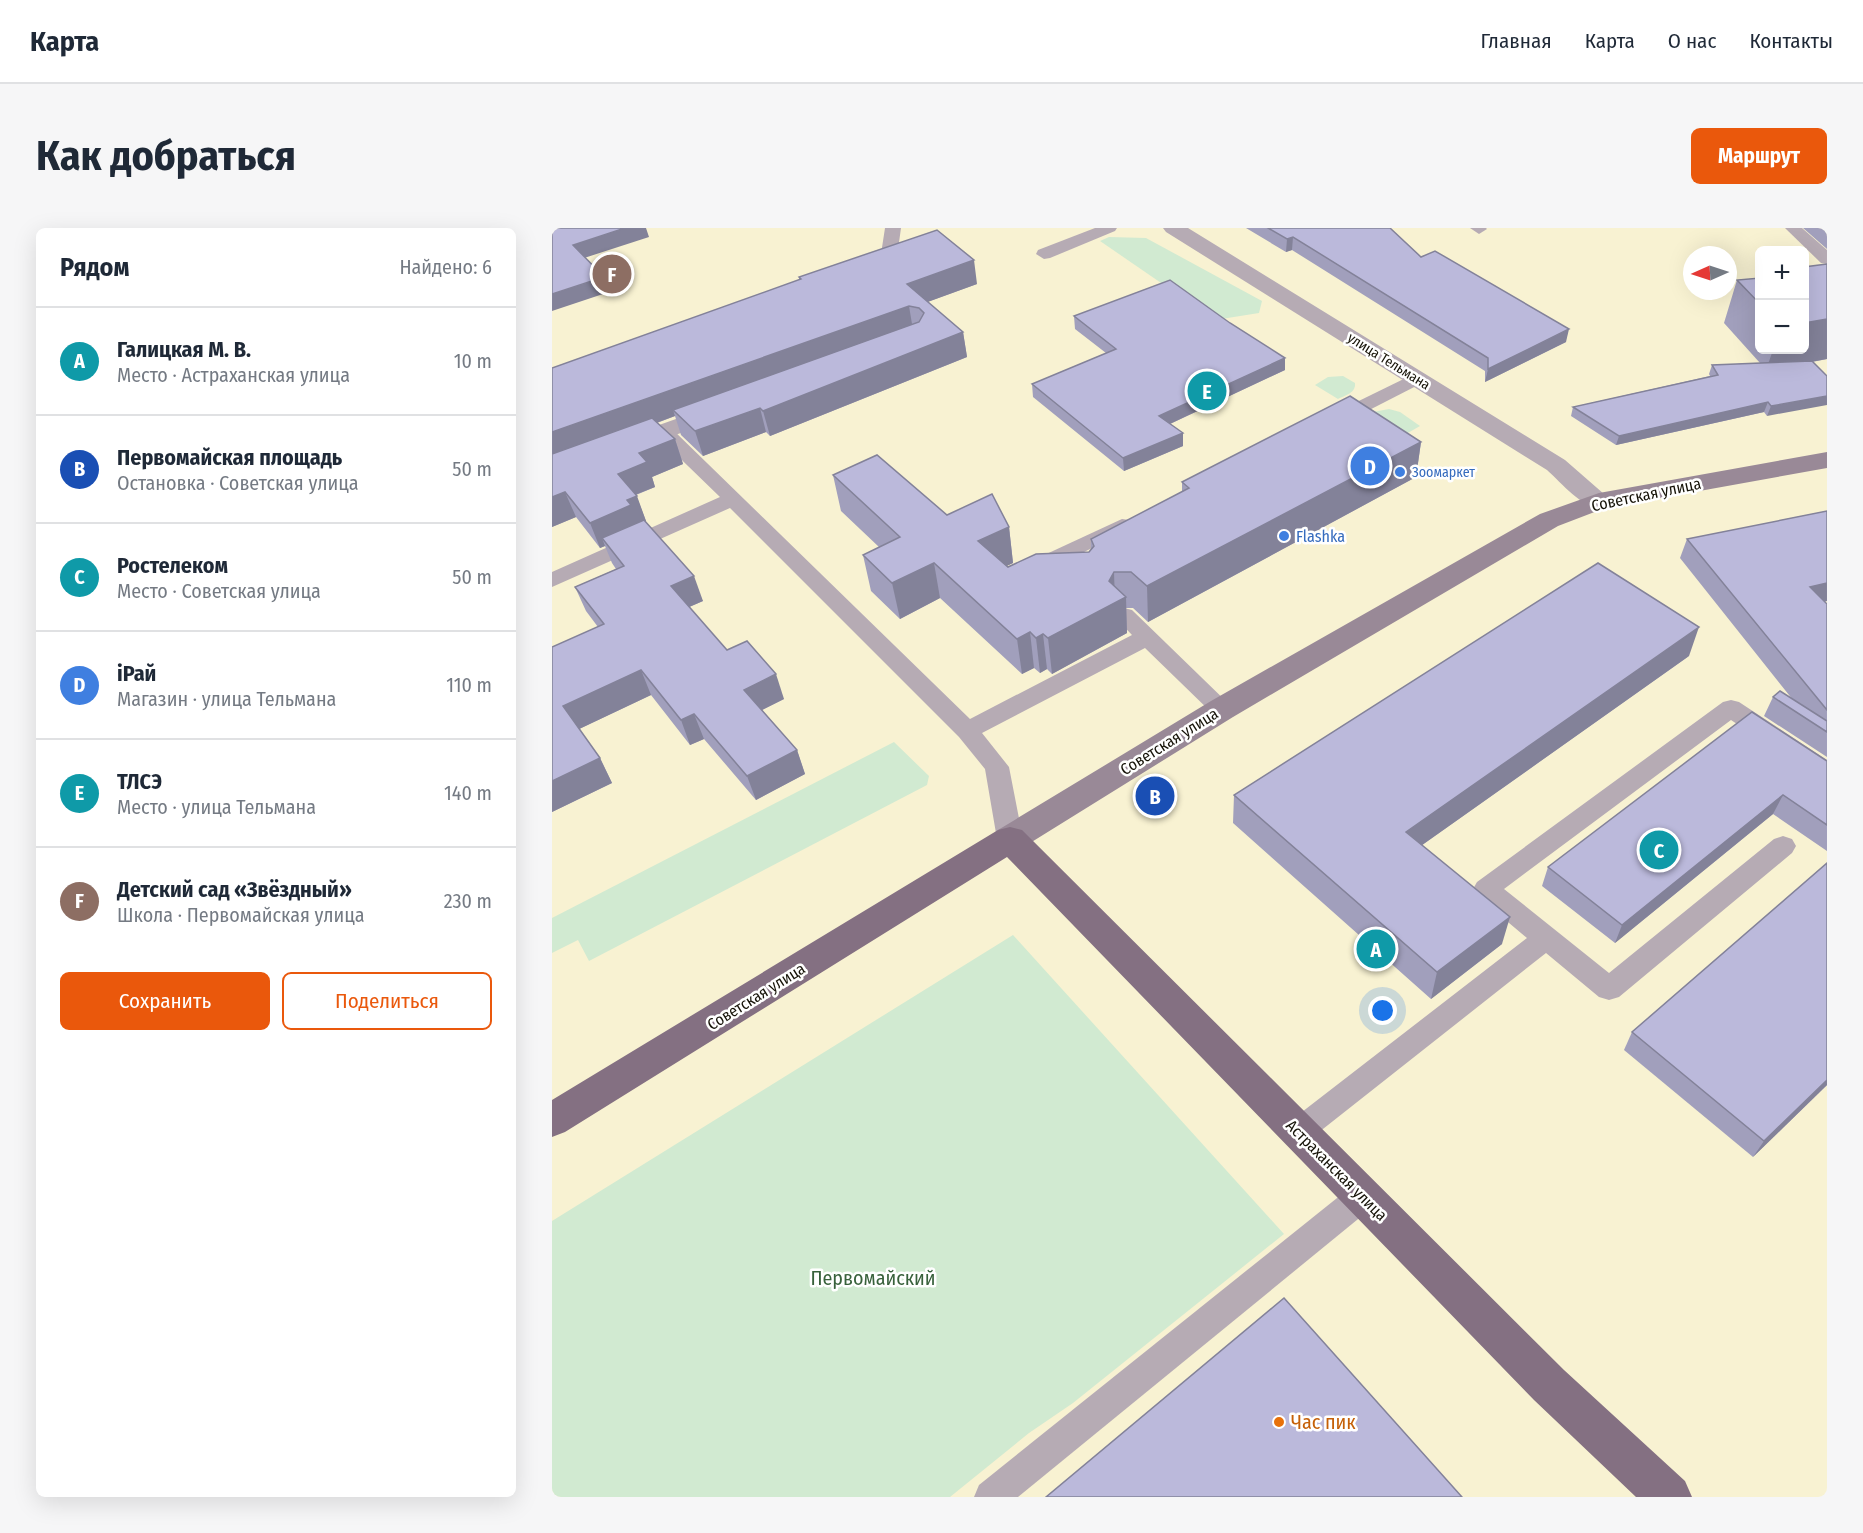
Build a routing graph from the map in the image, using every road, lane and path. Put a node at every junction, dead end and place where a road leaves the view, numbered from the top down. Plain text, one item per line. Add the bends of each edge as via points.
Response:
1 (893, 228) edge
2 (1056, 228) edge
3 (1109, 228) edge
4 (1173, 228) edge
5 (1793, 228) edge
6 (1077, 241) junction
7 (1044, 254) dead end
8 (1827, 259) edge
9 (845, 272) edge
10 (1418, 378) junction
11 (739, 404) edge
12 (1318, 428) edge
13 (663, 431) junction
14 (1827, 460) edge
15 (552, 472) edge
16 (733, 499) junction
17 (1599, 501) junction
18 (1137, 518) edge
19 (552, 580) edge
20 (1052, 581) edge
21 (1124, 615) edge
22 (1147, 637) junction
23 (1222, 709) junction
24 (967, 731) junction
25 (1827, 772) edge
26 (1010, 839) junction
27 (1783, 846) dead end
28 (1546, 938) junction
29 (552, 1120) edge
30 (1299, 1131) junction
31 (1363, 1196) junction
32 (991, 1497) edge
33 (1669, 1497) edge

1 - 9 lane via 889,257
2 - 6 lane
3 - 6 lane
4 - 10 street, улица Тельмана
5 - 8 lane
6 - 7 lane
10 - 12 lane
10 - 17 street, улица Тельмана via 1556,465
11 - 13 street
13 - 15 street
13 - 16 lane
14 - 17 main road, Советская улица
16 - 19 lane
16 - 24 lane
17 - 23 main road, Советская улица via 1549,520
18 - 20 lane via 1020,578
21 - 22 lane
22 - 23 lane
22 - 24 lane
23 - 26 main road, Советская улица
24 - 26 lane via 997,767
25 - 28 lane via 1731,708 1486,889
26 - 29 main road, Советская улица
26 - 30 main road, Астраханская улица
27 - 28 lane via 1609,989
28 - 30 lane
30 - 31 main road, Астраханская улица
31 - 32 lane
31 - 33 main road, Астраханская улица via 1549,1385

